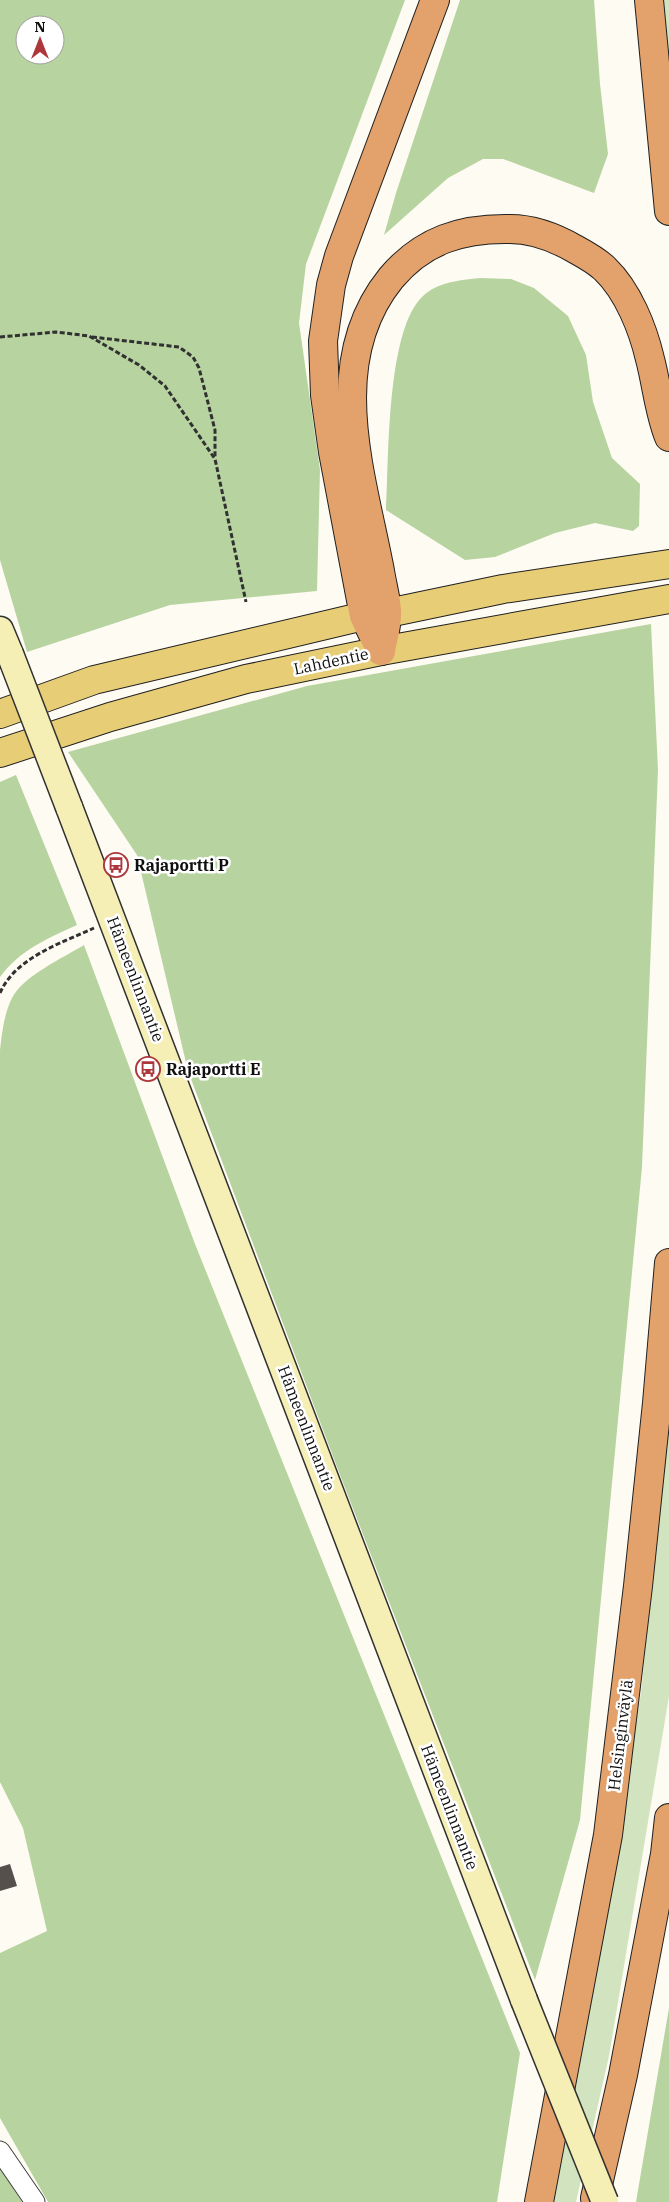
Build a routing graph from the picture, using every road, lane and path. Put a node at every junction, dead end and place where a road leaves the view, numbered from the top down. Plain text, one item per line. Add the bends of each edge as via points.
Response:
1 (435, 0) edge
2 (649, 0) edge
3 (669, 211) edge
4 (89, 336) junction
5 (0, 337) edge
6 (669, 438) edge
7 (215, 459) junction
8 (669, 564) edge
9 (669, 599) edge
10 (246, 602) dead end
11 (376, 614) junction
12 (5, 642) edge
13 (380, 651) junction
14 (0, 714) edge
15 (0, 753) edge
16 (113, 919) junction
17 (0, 993) edge
18 (669, 1263) edge
19 (669, 1818) edge
20 (0, 2151) edge
21 (35, 2202) edge
22 (539, 2202) edge
23 (594, 2202) edge
24 (605, 2202) edge

1 - 11 highway via 339,256 322,342 333,452
2 - 3 highway
4 - 5 path via 56,332
4 - 7 path via 139,365 165,386
4 - 7 path via 179,347 193,357 199,368 215,430
6 - 11 highway via 661,419 640,325 606,270 589,256 534,232 480,228 459,232 412,258 386,285 369,311 356,350 353,373 355,442
7 - 10 path
8 - 11 main road via 503,589
9 - 13 main road, Lahdentie
11 - 13 highway
11 - 14 main road via 94,680
12 - 16 main road, Hämeenlinnantie, bridge
13 - 15 main road, Lahdentie via 246,679 110,717
16 - 17 path via 20,966
16 - 24 main road, Hämeenlinnantie, bridge via 524,2000
18 - 22 highway, Helsinginväylä via 638,1586 608,1834
19 - 23 highway via 623,2075
20 - 21 street

